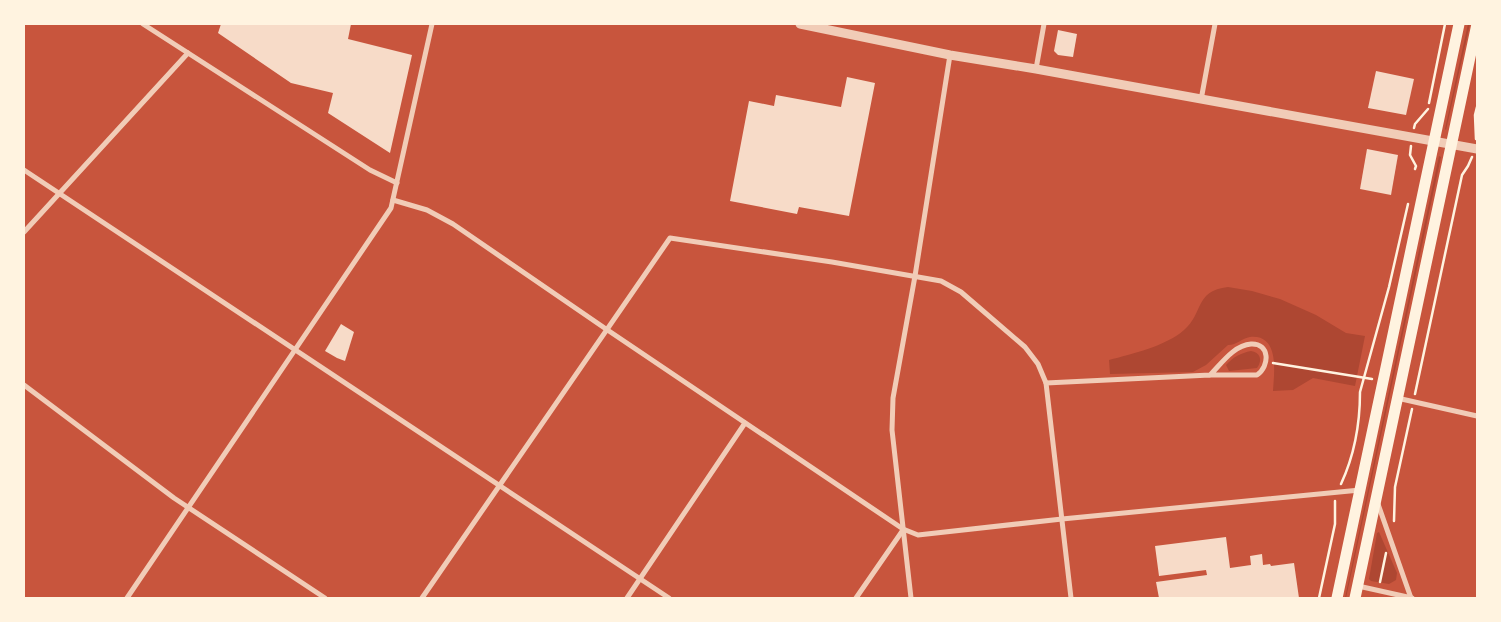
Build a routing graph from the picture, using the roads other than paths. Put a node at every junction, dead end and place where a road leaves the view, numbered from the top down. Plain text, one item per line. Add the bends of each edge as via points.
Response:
1 (143, 24) edge
2 (432, 24) edge
3 (800, 24) edge
4 (1044, 24) edge
5 (1215, 24) edge
6 (1459, 24) edge
7 (1477, 24) edge
8 (188, 53) junction
9 (950, 55) junction
10 (1036, 69) junction
11 (1201, 100) junction
12 (1435, 141) junction
13 (1451, 144) junction
14 (1476, 149) edge
15 (24, 170) edge
16 (396, 183) junction
17 (60, 194) junction
18 (393, 200) junction
19 (24, 232) edge
20 (915, 276) junction
21 (606, 330) junction
22 (296, 351) junction
23 (1210, 375) junction
24 (1046, 384) junction
25 (24, 385) edge
26 (1396, 398) junction
27 (1477, 416) edge
28 (745, 422) junction
29 (499, 486) junction
30 (1360, 490) junction
31 (1376, 498) junction
32 (189, 508) junction
33 (1062, 519) junction
34 (903, 529) junction
35 (640, 579) junction
36 (1358, 585) junction
37 (127, 598) edge
38 (325, 598) edge
39 (422, 598) edge
40 (627, 598) edge
41 (669, 598) edge
42 (856, 598) edge
43 (911, 598) edge
44 (1071, 598) edge
45 (1337, 598) edge
46 (1355, 598) edge
47 (1411, 598) edge

1 - 8 street
2 - 16 street
3 - 9 street
4 - 10 street
5 - 11 street
6 - 12 main road
7 - 13 main road
8 - 16 street via 370,170
8 - 17 street
9 - 10 street
9 - 20 street
10 - 11 street
11 - 12 street
12 - 13 street
12 - 30 main road
13 - 14 street
13 - 26 main road
15 - 17 street
16 - 18 street
17 - 19 street
17 - 22 street
18 - 21 street via 427,210 453,224
18 - 22 street via 387,215
20 - 21 street via 670,238
20 - 24 street via 941,282 962,292 1025,347 1038,364
20 - 34 street via 892,415
21 - 28 street
21 - 29 street
22 - 29 street
22 - 32 street
23 - 23 street via 1257,375 1267,362 1265,352 1251,344 1239,348
23 - 24 street
24 - 33 street
25 - 32 street
26 - 27 street
26 - 31 main road
28 - 34 street
28 - 35 street
29 - 35 street
29 - 39 street
30 - 33 street
30 - 45 main road
31 - 36 main road
31 - 47 street
32 - 37 street
32 - 38 street
33 - 34 street via 918,535
33 - 44 street
34 - 42 street
34 - 43 street
35 - 40 street
35 - 41 street
36 - 46 main road
36 - 47 street

